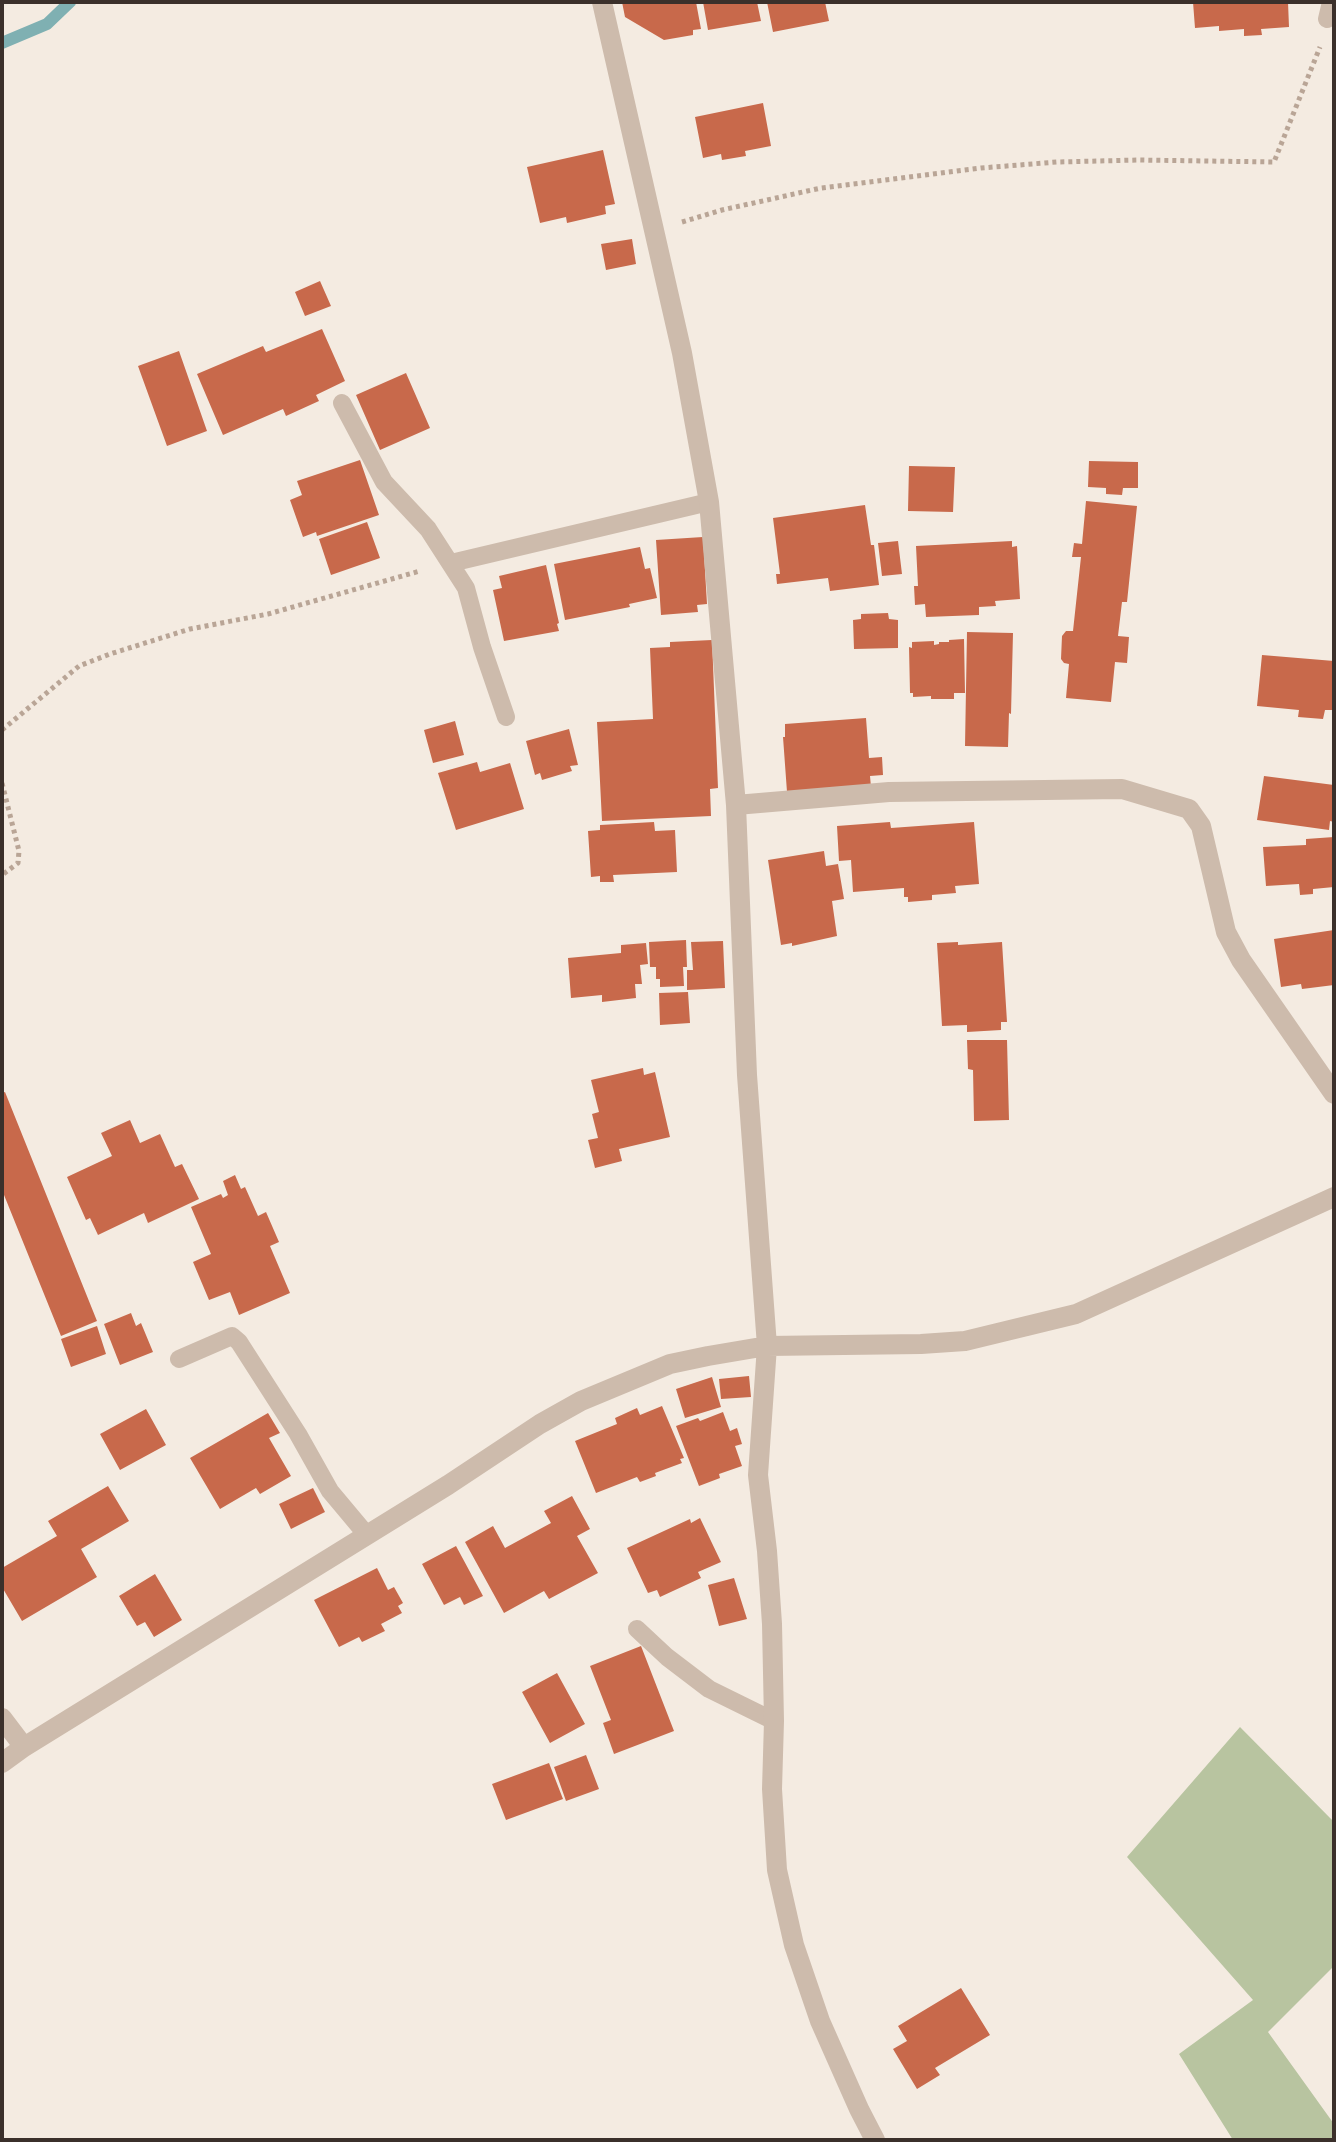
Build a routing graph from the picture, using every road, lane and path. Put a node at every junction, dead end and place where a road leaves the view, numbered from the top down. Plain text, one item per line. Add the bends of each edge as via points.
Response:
1 (602, 2) edge
2 (1329, 10) edge
3 (654, 230) junction
4 (342, 403) dead end
5 (709, 502) junction
6 (451, 563) junction
7 (506, 717) dead end
8 (2, 730) edge
9 (2, 783) edge
10 (736, 805) junction
11 (2, 875) edge
12 (1334, 1094) edge
13 (1334, 1197) edge
14 (767, 1346) junction
15 (179, 1359) dead end
16 (366, 1534) junction
17 (637, 1629) dead end
18 (2, 1718) edge
19 (774, 1721) junction
20 (24, 1747) junction
21 (2, 1763) edge
22 (875, 2140) edge

1 - 3 street
2 - 3 path via 1323,40 1274,162 1139,160 981,168 821,188
3 - 5 street
4 - 6 lane via 384,482
5 - 6 lane
5 - 10 street
6 - 7 lane via 466,588
6 - 8 path via 110,654 79,666
9 - 11 path via 19,851 18,863
10 - 12 street via 889,792 1122,789 1189,809 1201,826 1226,932
10 - 14 street via 747,1075
13 - 14 street via 1076,1314 965,1341
14 - 16 street via 670,1364 581,1401
14 - 19 street via 758,1475 772,1624
15 - 16 lane via 232,1336 239,1342 330,1491
16 - 20 street
17 - 19 lane via 709,1689
18 - 20 street
19 - 22 street via 777,1870 794,1945 820,2021
20 - 21 street

